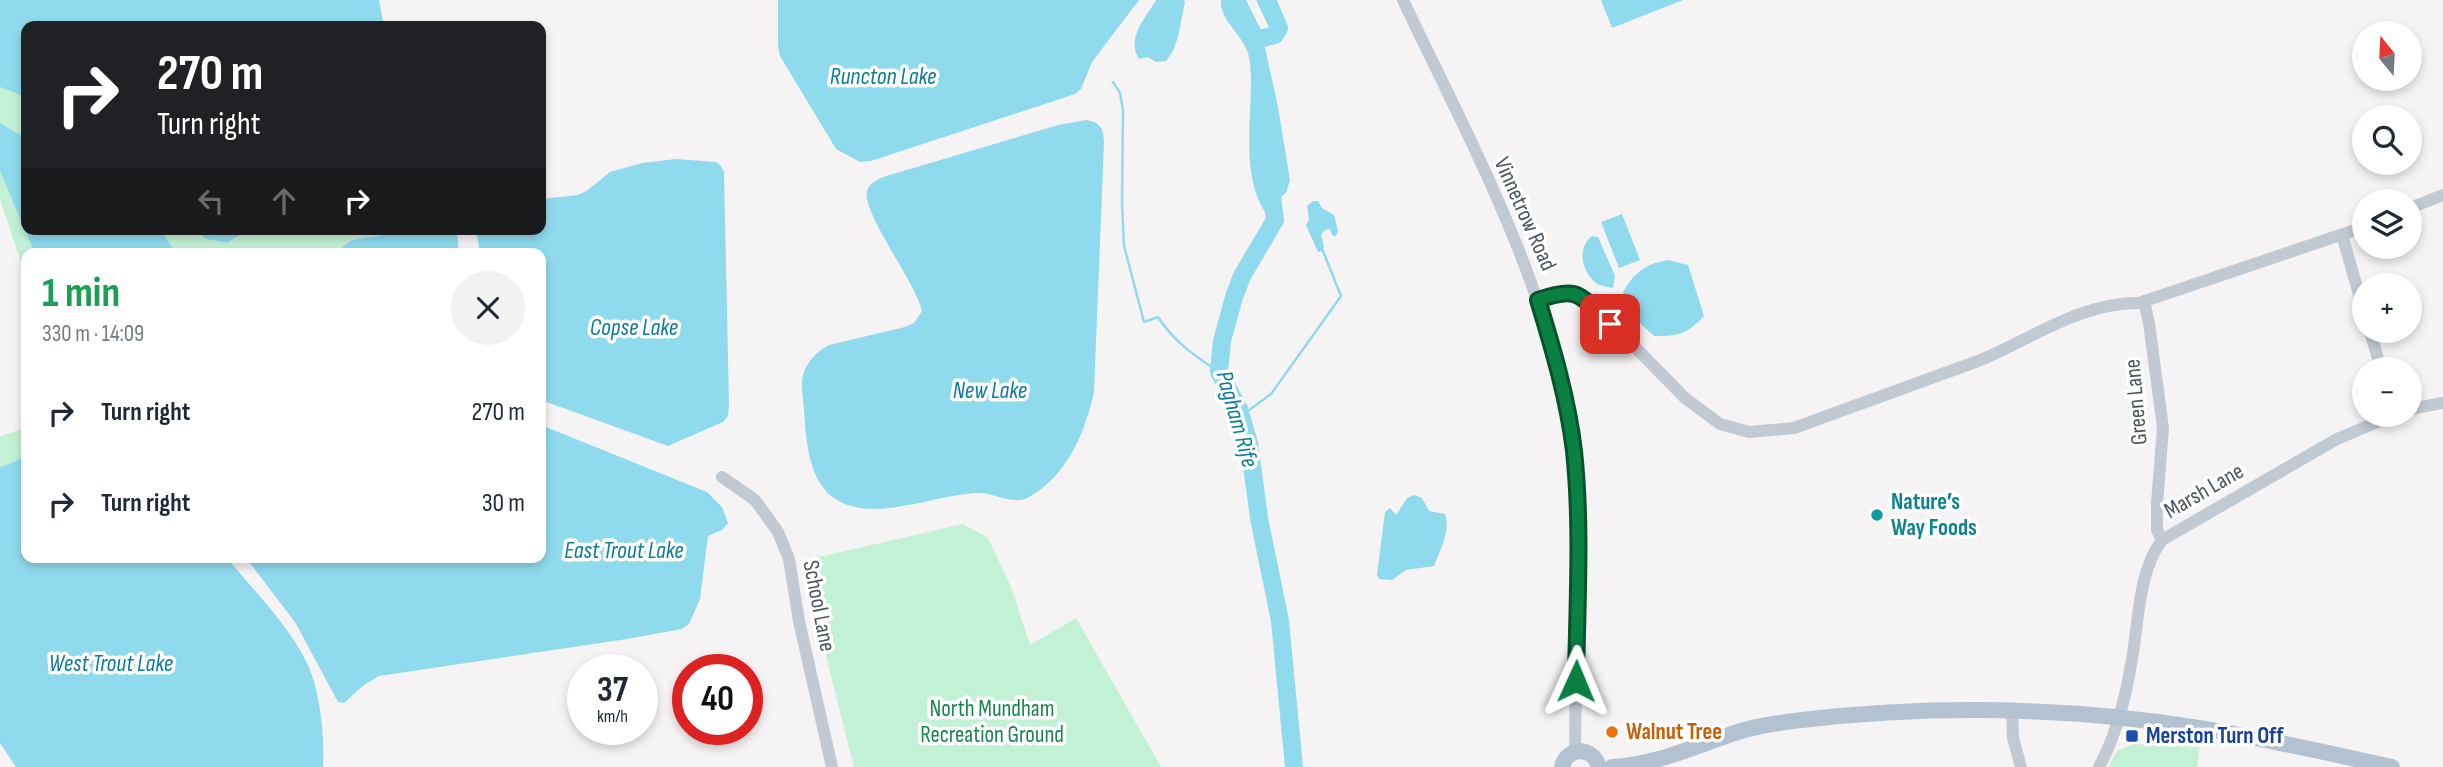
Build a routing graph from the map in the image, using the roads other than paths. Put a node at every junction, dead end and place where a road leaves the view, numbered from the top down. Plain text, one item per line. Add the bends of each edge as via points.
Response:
1 (1403, 0) edge
2 (2443, 195) edge
3 (2422, 203) edge
4 (2352, 231) edge
5 (2342, 235) junction
6 (2353, 273) edge
7 (1538, 300) junction
8 (2144, 301) junction
9 (2443, 403) edge
10 (2422, 407) edge
11 (2366, 427) edge
12 (722, 477) dead end
13 (2162, 540) junction
14 (2012, 711) junction
15 (2119, 718) junction
16 (1575, 751) junction
17 (832, 767) edge
18 (1562, 767) edge
19 (1598, 767) edge
20 (1612, 767) edge
21 (2021, 767) edge
22 (2099, 767) edge
23 (2392, 767) edge

1 - 7 street, Vinnetrow Road via 1518,246
2 - 3 street
4 - 5 street
5 - 6 street
5 - 8 street
7 - 8 street via 1562,292 1576,293 1685,398 1720,424 1749,432 1794,428 1978,361 2117,302
7 - 16 street, Vinnetrow Road via 1574,450
8 - 13 street, Green Lane via 2164,428 2157,503 2157,530
9 - 10 street
11 - 13 street, Marsh Lane via 2337,439
12 - 17 street, School Lane via 755,500 778,532 789,559
13 - 15 street, Marsh Lane via 2145,581
14 - 15 main road
14 - 20 main road via 1907,710 1776,723 1658,761
14 - 21 street
15 - 22 street, Marsh Lane
15 - 23 main road via 2197,727
16 - 18 main road via 1566,756
16 - 19 main road via 1589,753

